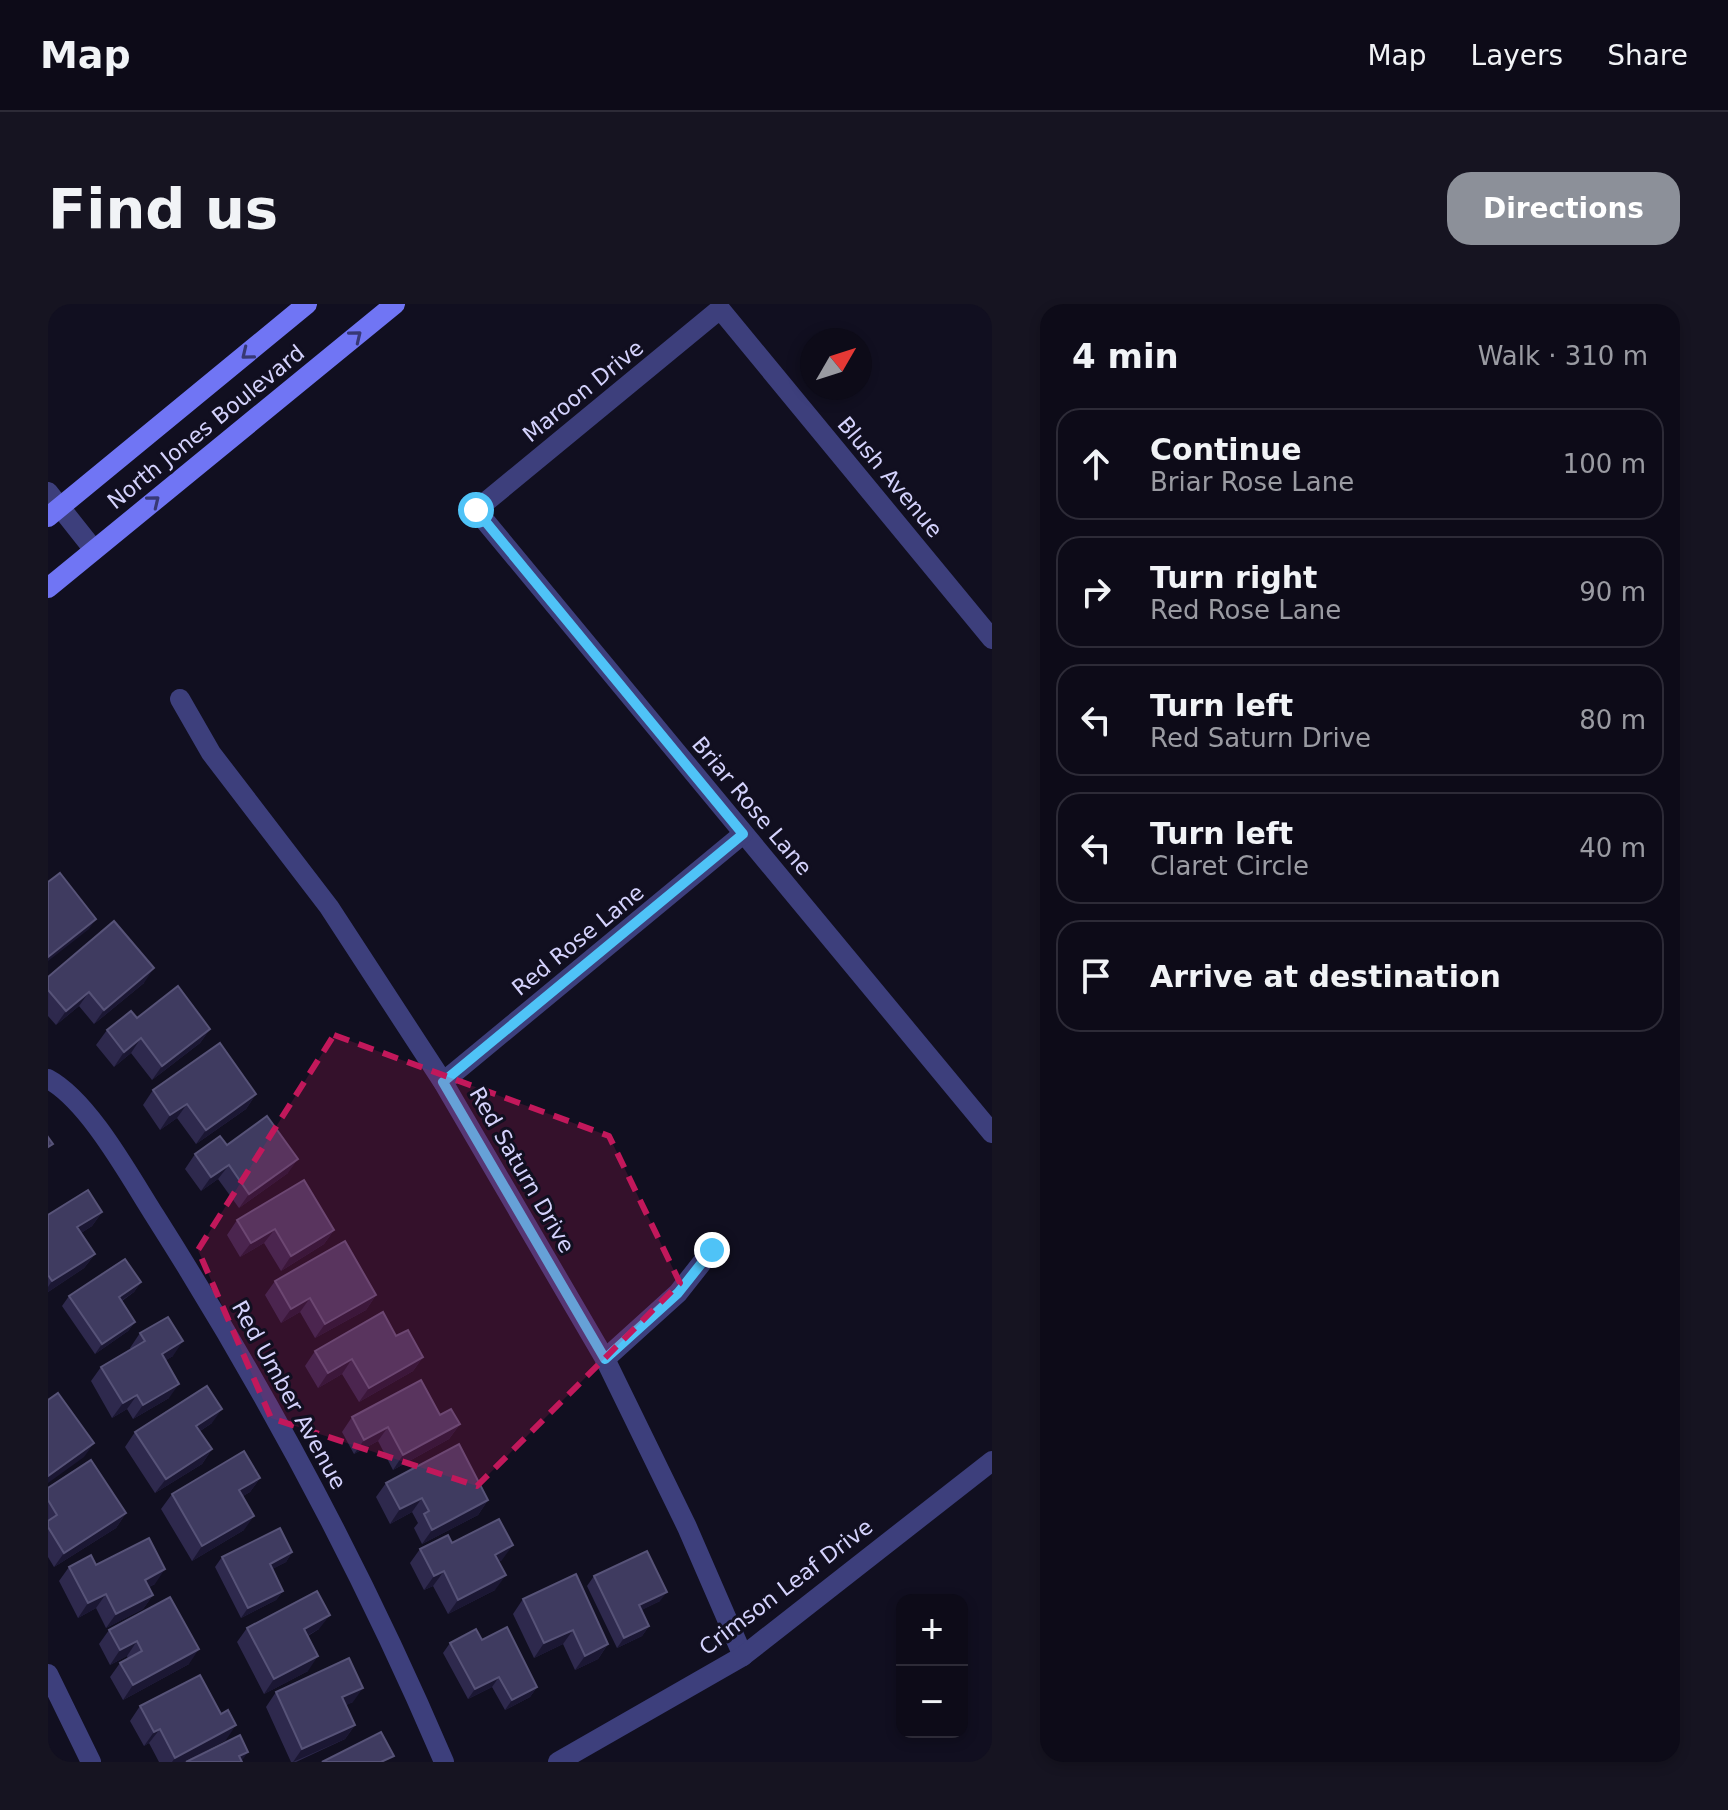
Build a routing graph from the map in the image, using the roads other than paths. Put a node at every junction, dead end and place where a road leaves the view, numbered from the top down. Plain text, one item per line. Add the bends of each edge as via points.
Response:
1 (307, 304) edge
2 (395, 304) edge
3 (720, 309) joint
4 (52, 505) edge
5 (476, 510) joint
6 (94, 550) junction
7 (48, 588) edge
8 (992, 639) edge
9 (180, 699) dead end
10 (743, 834) junction
11 (48, 1079) edge
12 (443, 1082) junction
13 (992, 1133) edge
14 (712, 1250) dead end
15 (605, 1359) junction
16 (992, 1461) edge
17 (743, 1656) junction
18 (48, 1674) edge
19 (91, 1762) edge
20 (444, 1762) edge
21 (558, 1762) edge

1 -> 4 main road, North Jones Boulevard
6 -> 2 main road, North Jones Boulevard
3 - 5 street, Maroon Drive
3 - 8 street, Blush Avenue
4 - 6 street
5 - 10 street, Briar Rose Lane
6 - 7 main road, North Jones Boulevard
9 - 12 street, Red Saturn Drive via 211,753 329,907
10 - 12 street, Red Rose Lane
10 - 13 street, Briar Rose Lane
11 - 20 street, Red Umber Avenue via 101,1131 212,1306 307,1473 394,1645
12 - 15 street, Red Saturn Drive
14 - 15 street via 678,1293
15 - 17 street, Red Saturn Drive
16 - 17 street, Crimson Leaf Drive
17 - 21 street, Crimson Leaf Drive
18 - 19 street

